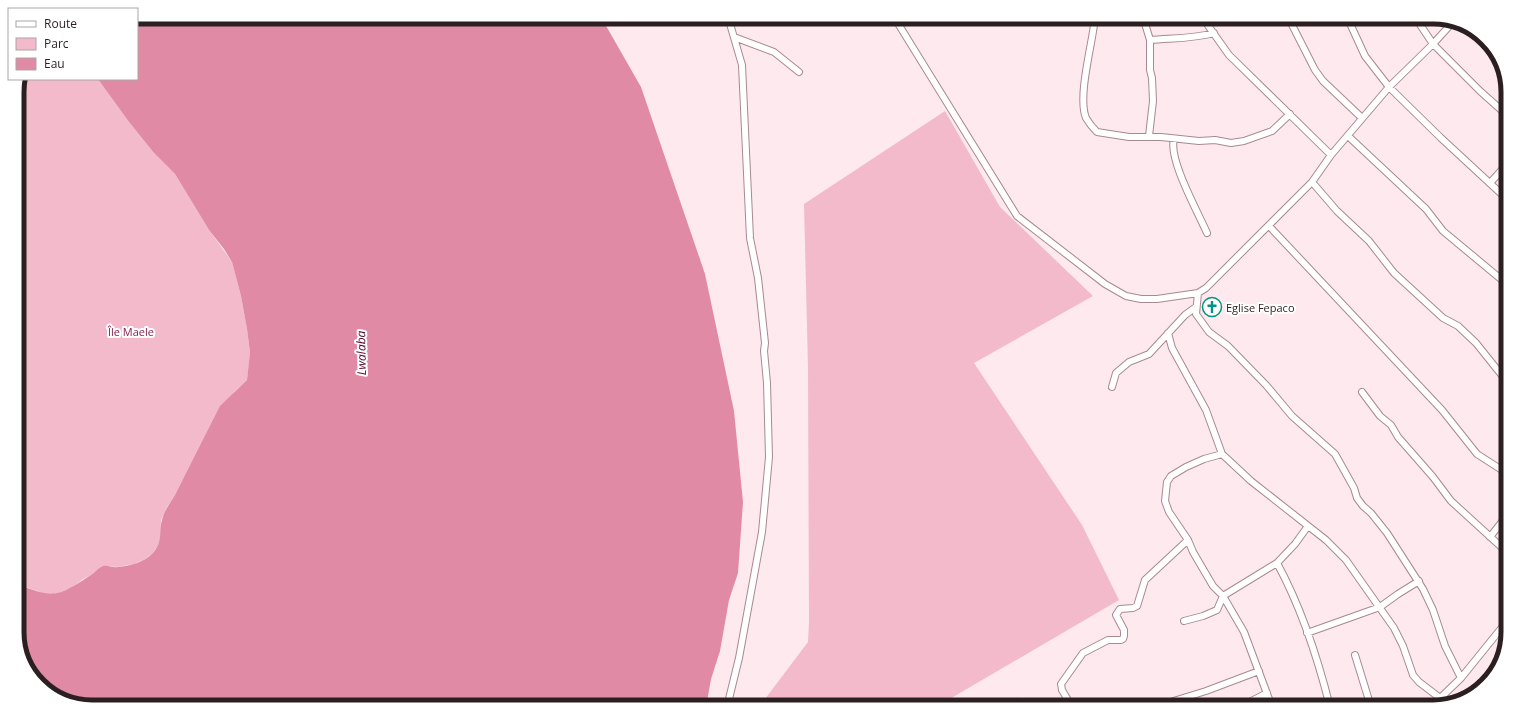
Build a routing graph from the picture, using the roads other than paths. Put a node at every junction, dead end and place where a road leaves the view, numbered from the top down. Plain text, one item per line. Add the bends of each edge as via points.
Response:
1 (730, 24) edge
2 (898, 24) edge
3 (1094, 24) edge
4 (1145, 24) edge
5 (1207, 24) edge
6 (1292, 24) edge
7 (1350, 24) edge
8 (1420, 24) edge
9 (1449, 26) edge
10 (1214, 33) junction
11 (734, 37) junction
12 (1150, 40) junction
13 (1433, 44) junction
14 (799, 72) dead end
15 (1390, 87) junction
16 (1501, 110) edge
17 (1290, 114) junction
18 (1362, 118) junction
19 (1150, 136) junction
20 (1348, 136) junction
21 (1174, 139) junction
22 (1331, 155) junction
23 (1501, 171) edge
24 (1312, 182) junction
25 (1490, 183) junction
26 (1501, 193) edge
27 (1269, 226) junction
28 (1207, 233) dead end
29 (1501, 279) edge
30 (1198, 293) junction
31 (1196, 307) junction
32 (1168, 333) junction
33 (1501, 374) edge
34 (1112, 387) dead end
35 (1362, 392) dead end
36 (1222, 454) junction
37 (1501, 469) edge
38 (1501, 523) edge
39 (1308, 526) junction
40 (1490, 537) junction
41 (1188, 540) junction
42 (1501, 547) edge
43 (1277, 564) junction
44 (1419, 581) junction
45 (1223, 596) junction
46 (1380, 607) junction
47 (1184, 621) dead end
48 (1501, 629) edge
49 (1307, 633) junction
50 (1355, 655) dead end
51 (1259, 671) junction
52 (1461, 678) junction
53 (1267, 693) junction
54 (1440, 698) joint
55 (729, 700) edge
56 (1068, 700) edge
57 (1177, 700) edge
58 (1254, 700) edge
59 (1270, 700) edge
60 (1328, 700) edge
61 (1369, 700) edge

1 - 11 street
2 - 30 street via 1016,216 1105,284 1126,296 1157,299
3 - 19 street via 1083,92 1086,118 1097,132 1129,137
4 - 12 street
5 - 10 street
6 - 18 street via 1323,81
7 - 15 street via 1365,56
8 - 13 street
9 - 13 street
10 - 12 street via 1198,37
10 - 17 street via 1228,55
11 - 14 street via 774,52
11 - 55 street via 742,65 750,238 758,278 765,343 769,457 762,532 740,658
12 - 19 street via 1153,102
13 - 15 street
13 - 16 street
15 - 18 street
15 - 25 street
17 - 21 street via 1272,131 1244,141 1231,143
17 - 22 street
18 - 20 street
19 - 21 street
20 - 22 street
20 - 29 street via 1426,209 1443,230
21 - 28 street via 1172,145 1178,171
22 - 24 street
23 - 25 street
24 - 27 street
24 - 33 street via 1369,241 1394,273 1443,318 1458,326 1476,343
25 - 26 street
27 - 30 street
27 - 37 street via 1442,410 1477,454
30 - 31 street
31 - 32 street
31 - 44 street via 1196,314 1209,332 1228,346 1292,416 1335,454 1357,498 1387,533
32 - 34 street via 1149,354 1128,362 1116,373
32 - 36 street via 1172,348 1206,410
35 - 40 street via 1451,501
36 - 39 street via 1251,481
36 - 41 street via 1186,467 1171,476 1167,482 1166,506
38 - 40 street
39 - 43 street
39 - 46 street via 1346,560
40 - 42 street
41 - 45 street via 1213,586
41 - 56 street via 1145,580 1137,606 1120,609 1117,612 1124,630 1123,639 1108,640 1083,653 1079,658 1061,684
43 - 45 street
43 - 49 street
44 - 46 street
44 - 52 street
45 - 47 street via 1217,610
45 - 51 street via 1244,632
46 - 49 street
46 - 54 street via 1403,646 1413,675
48 - 52 street
49 - 60 street
50 - 61 street
51 - 53 street
51 - 57 street
52 - 54 street
53 - 58 street
53 - 59 street

